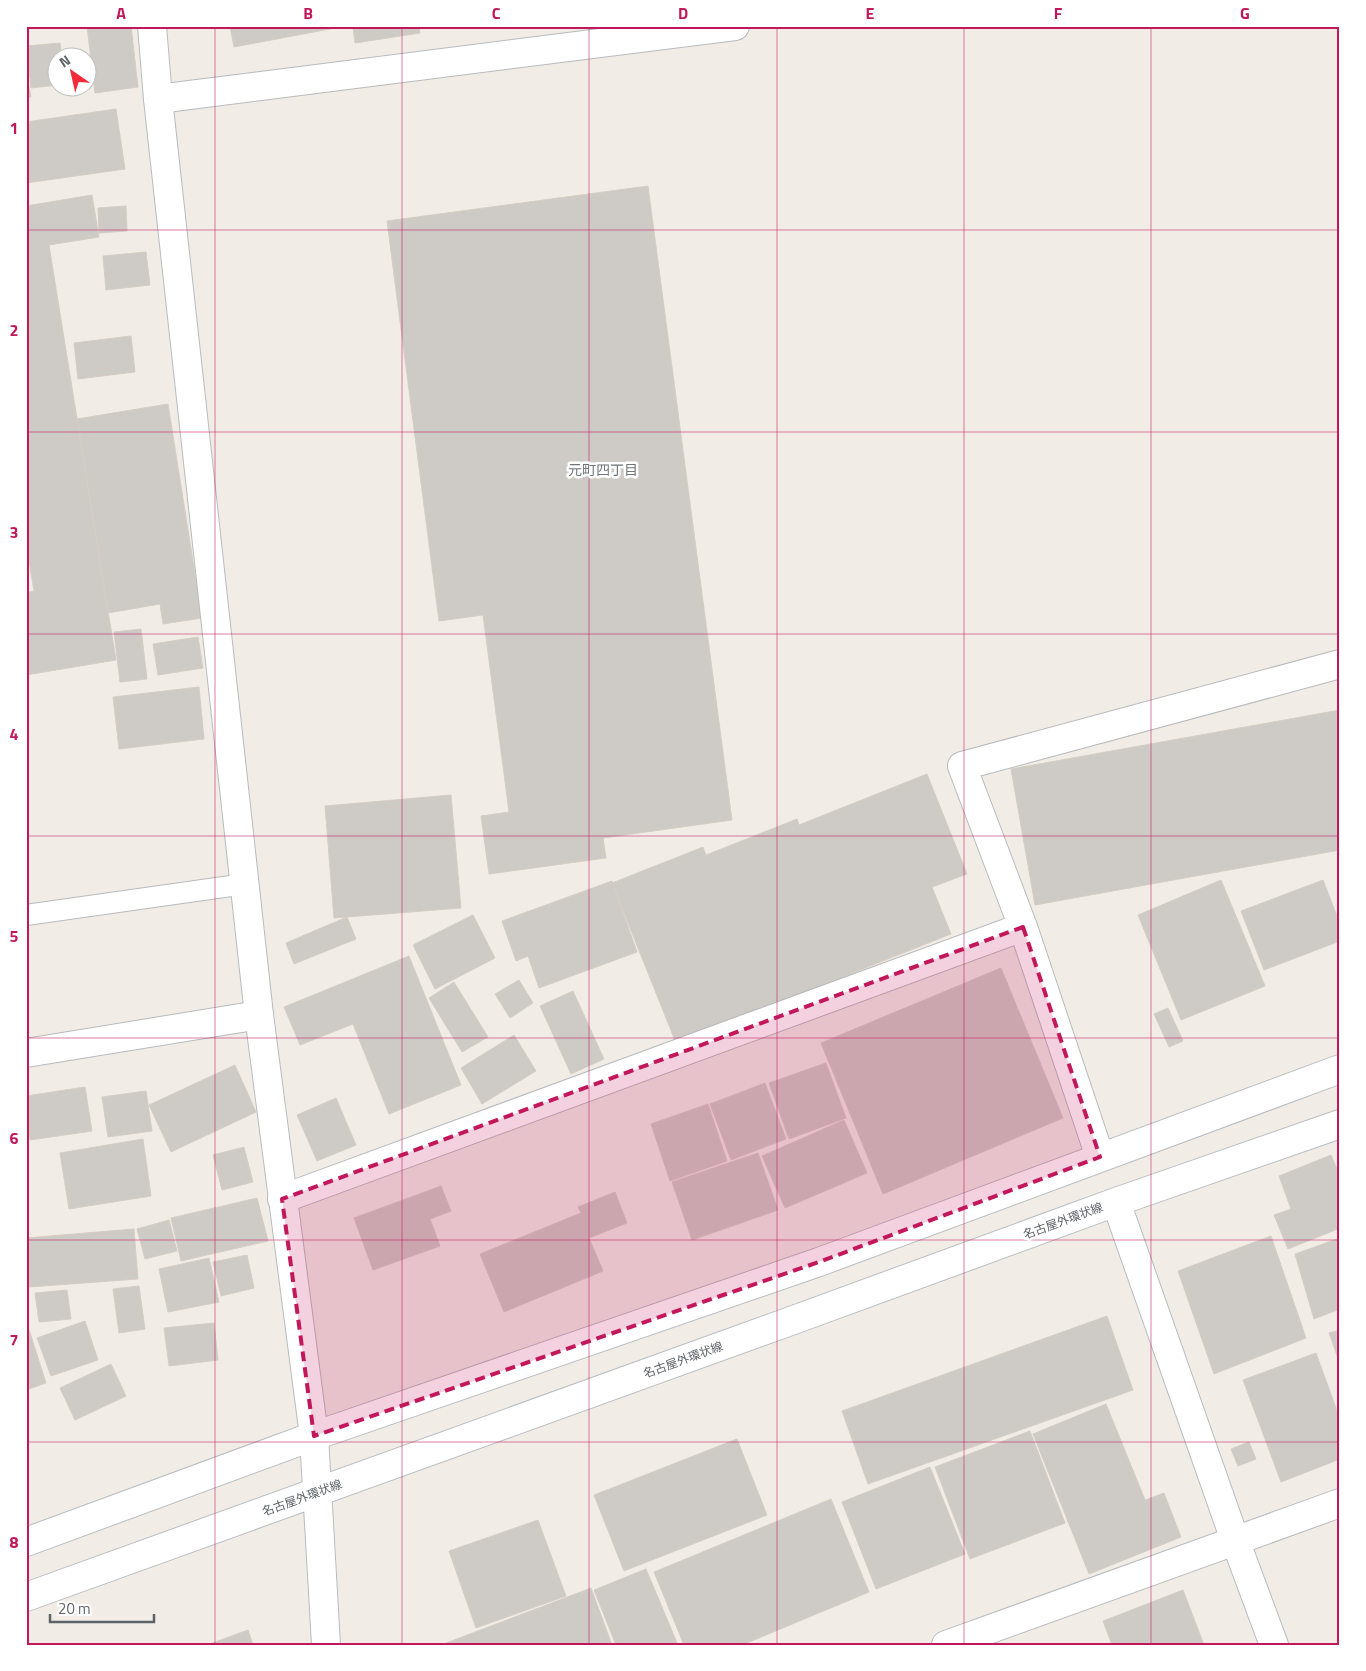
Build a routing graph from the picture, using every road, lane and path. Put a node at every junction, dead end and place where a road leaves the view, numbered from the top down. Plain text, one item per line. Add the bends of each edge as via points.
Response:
1 (152, 26) edge
2 (735, 26) edge
3 (158, 99) junction
4 (1340, 664) edge
5 (245, 884) junction
6 (26, 915) edge
7 (1023, 927) junction
8 (259, 1015) junction
9 (26, 1053) edge
10 (1340, 1069) edge
11 (1340, 1124) edge
12 (1100, 1158) junction
13 (282, 1199) junction
14 (1116, 1202) junction
15 (314, 1436) junction
16 (318, 1493) junction
17 (1340, 1503) edge
18 (1235, 1540) junction
19 (26, 1542) edge
20 (26, 1597) edge
21 (326, 1645) edge
22 (946, 1645) edge
23 (1274, 1645) edge

1 - 3 street
2 - 3 street
3 - 5 street
4 - 7 street via 962,766
5 - 6 lane
5 - 8 street
7 - 12 street
7 - 13 street
8 - 9 street
8 - 13 street
10 - 12 street
11 - 14 street, 名古屋外環状線
12 - 15 street via 819,1262
13 - 15 street
14 - 16 street, 名古屋外環状線
14 - 18 street
15 - 16 street
15 - 19 street
16 - 20 street, 名古屋外環状線
16 - 21 street
17 - 18 street
18 - 22 street
18 - 23 street

